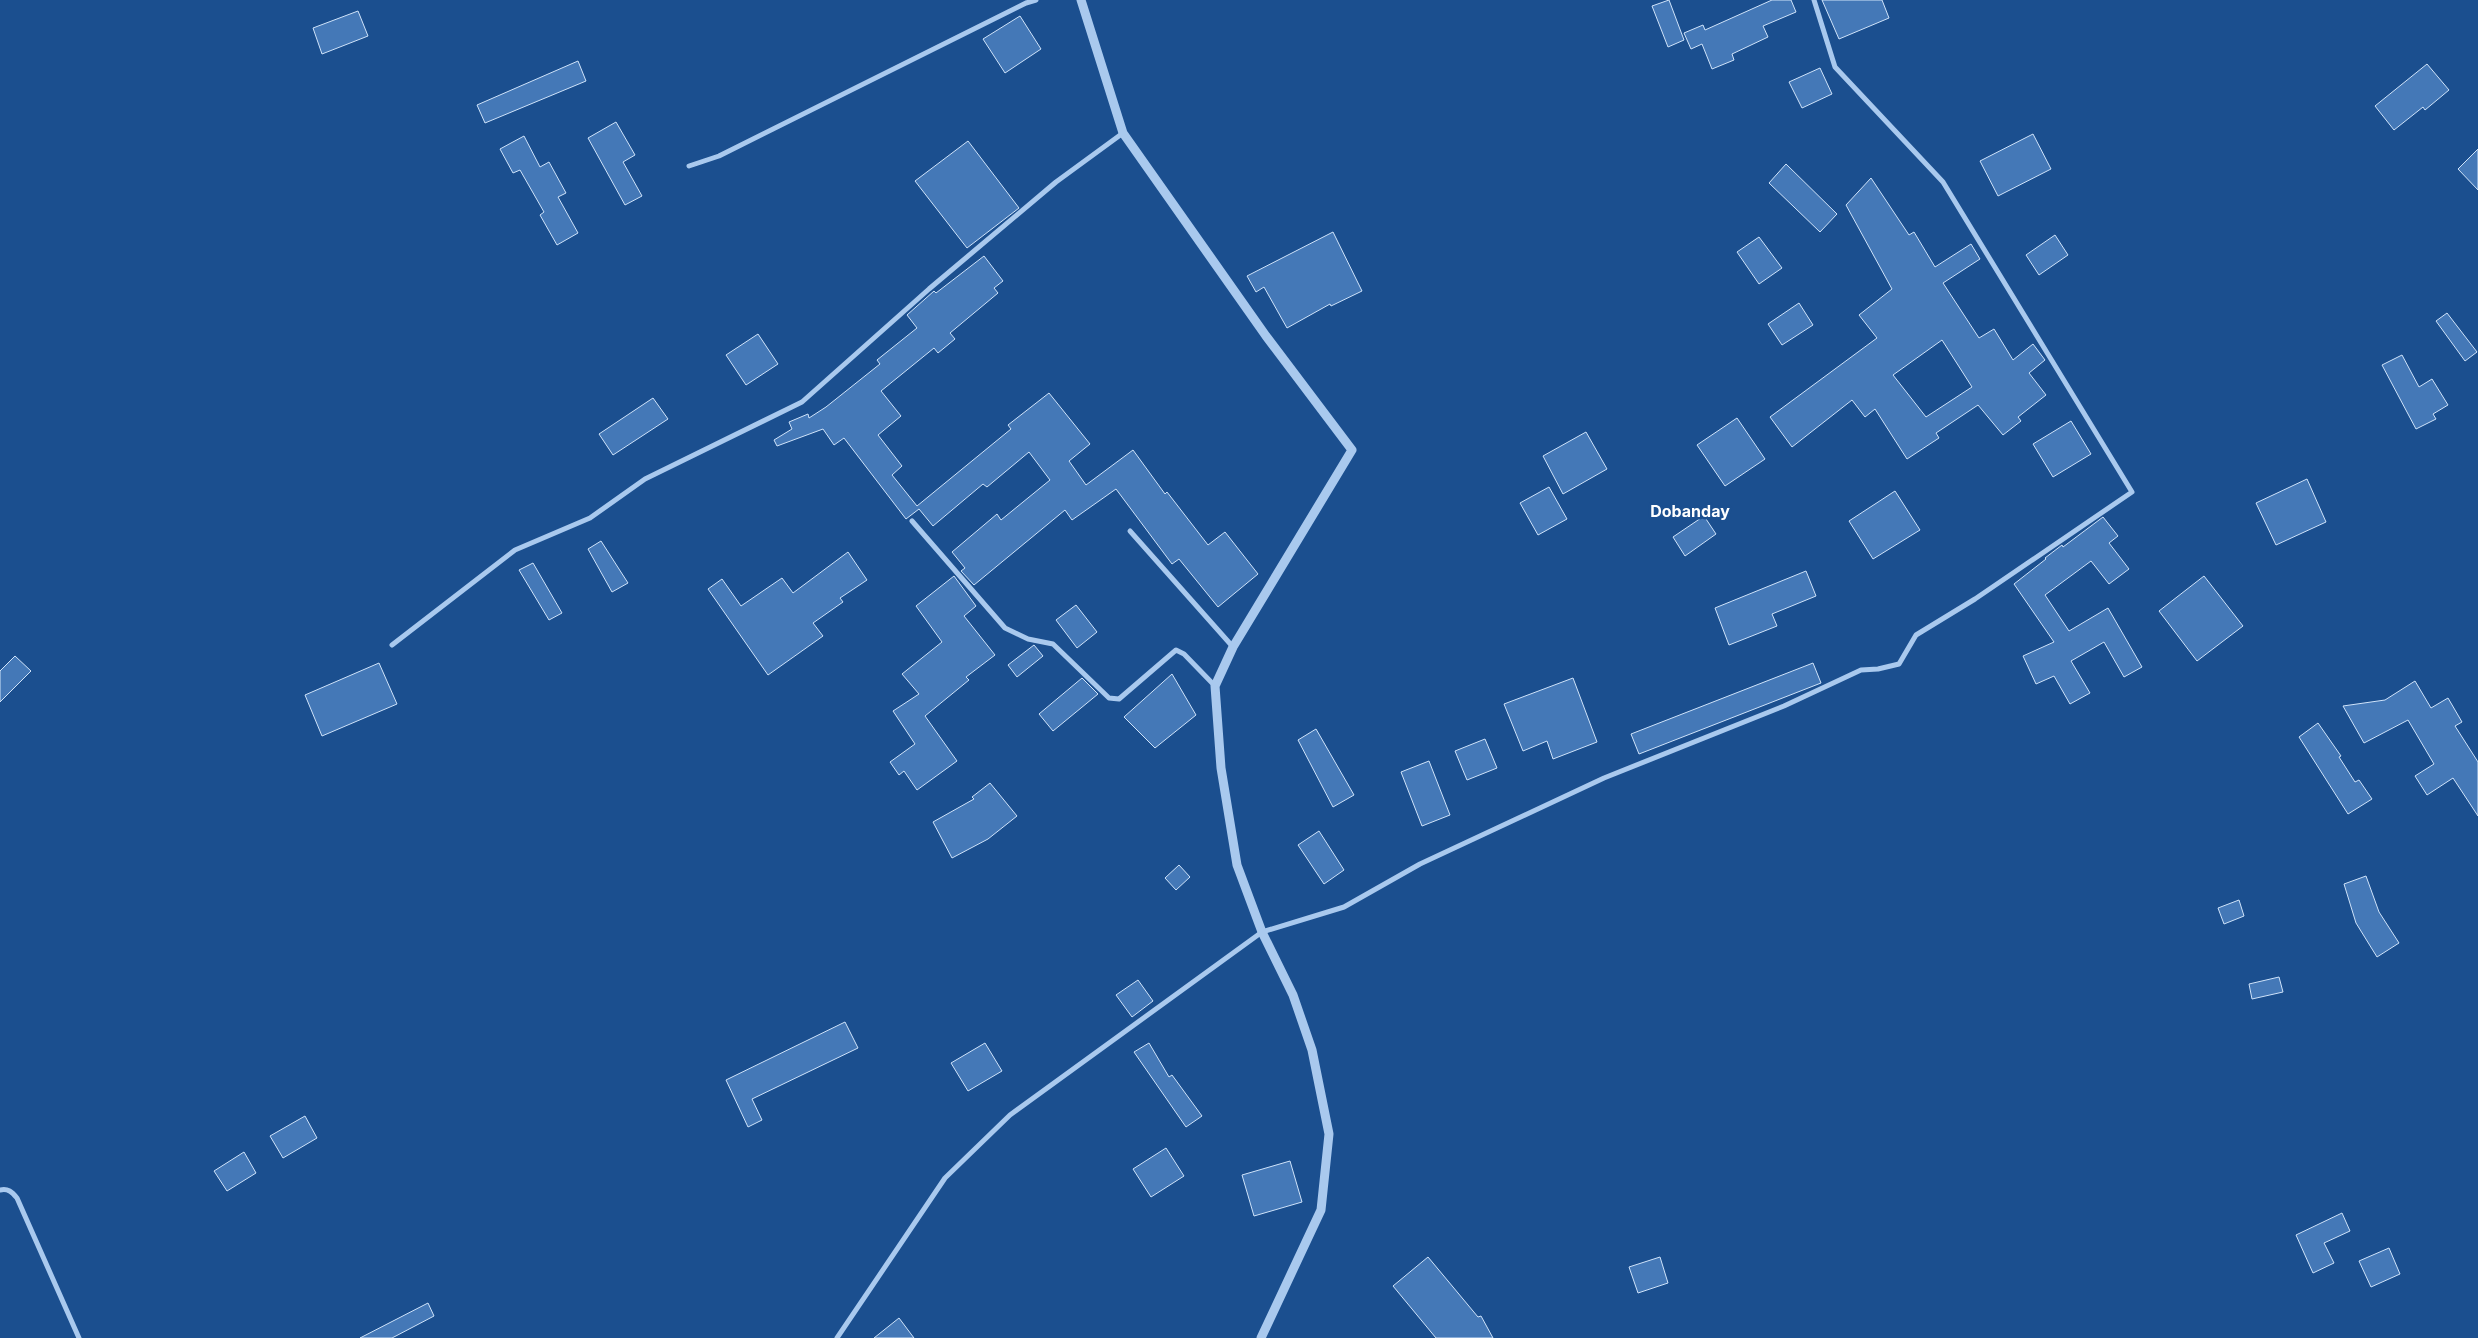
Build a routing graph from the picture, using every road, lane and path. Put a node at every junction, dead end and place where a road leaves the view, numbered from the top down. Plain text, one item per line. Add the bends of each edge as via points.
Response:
1 (1036, 0) edge
2 (1081, 0) edge
3 (1814, 0) edge
4 (1123, 133) junction
5 (689, 166) dead end
6 (912, 521) dead end
7 (1130, 531) dead end
8 (392, 645) dead end
9 (1233, 648) junction
10 (1215, 686) junction
11 (1262, 932) junction
12 (0, 1190) edge
13 (78, 1338) edge
14 (837, 1338) edge
15 (1261, 1338) edge

1 - 5 street via 719,156
2 - 4 street
3 - 11 street via 1835,67 1943,182 2132,492 1975,599 1916,635 1899,664 1861,670 1784,706 1604,778 1420,864 1344,907
4 - 8 street via 1056,182 802,402 645,479 590,518 515,550
4 - 9 street via 1266,336 1352,450
6 - 10 street via 1005,628 1028,639 1053,644 1108,698 1119,699 1176,650
7 - 9 street
9 - 10 street
10 - 11 street via 1222,768 1238,865
11 - 14 street via 1010,1115 945,1178
11 - 15 street via 1293,995 1309,1041 1329,1134 1321,1210
12 - 13 street via 11,1191 18,1198

